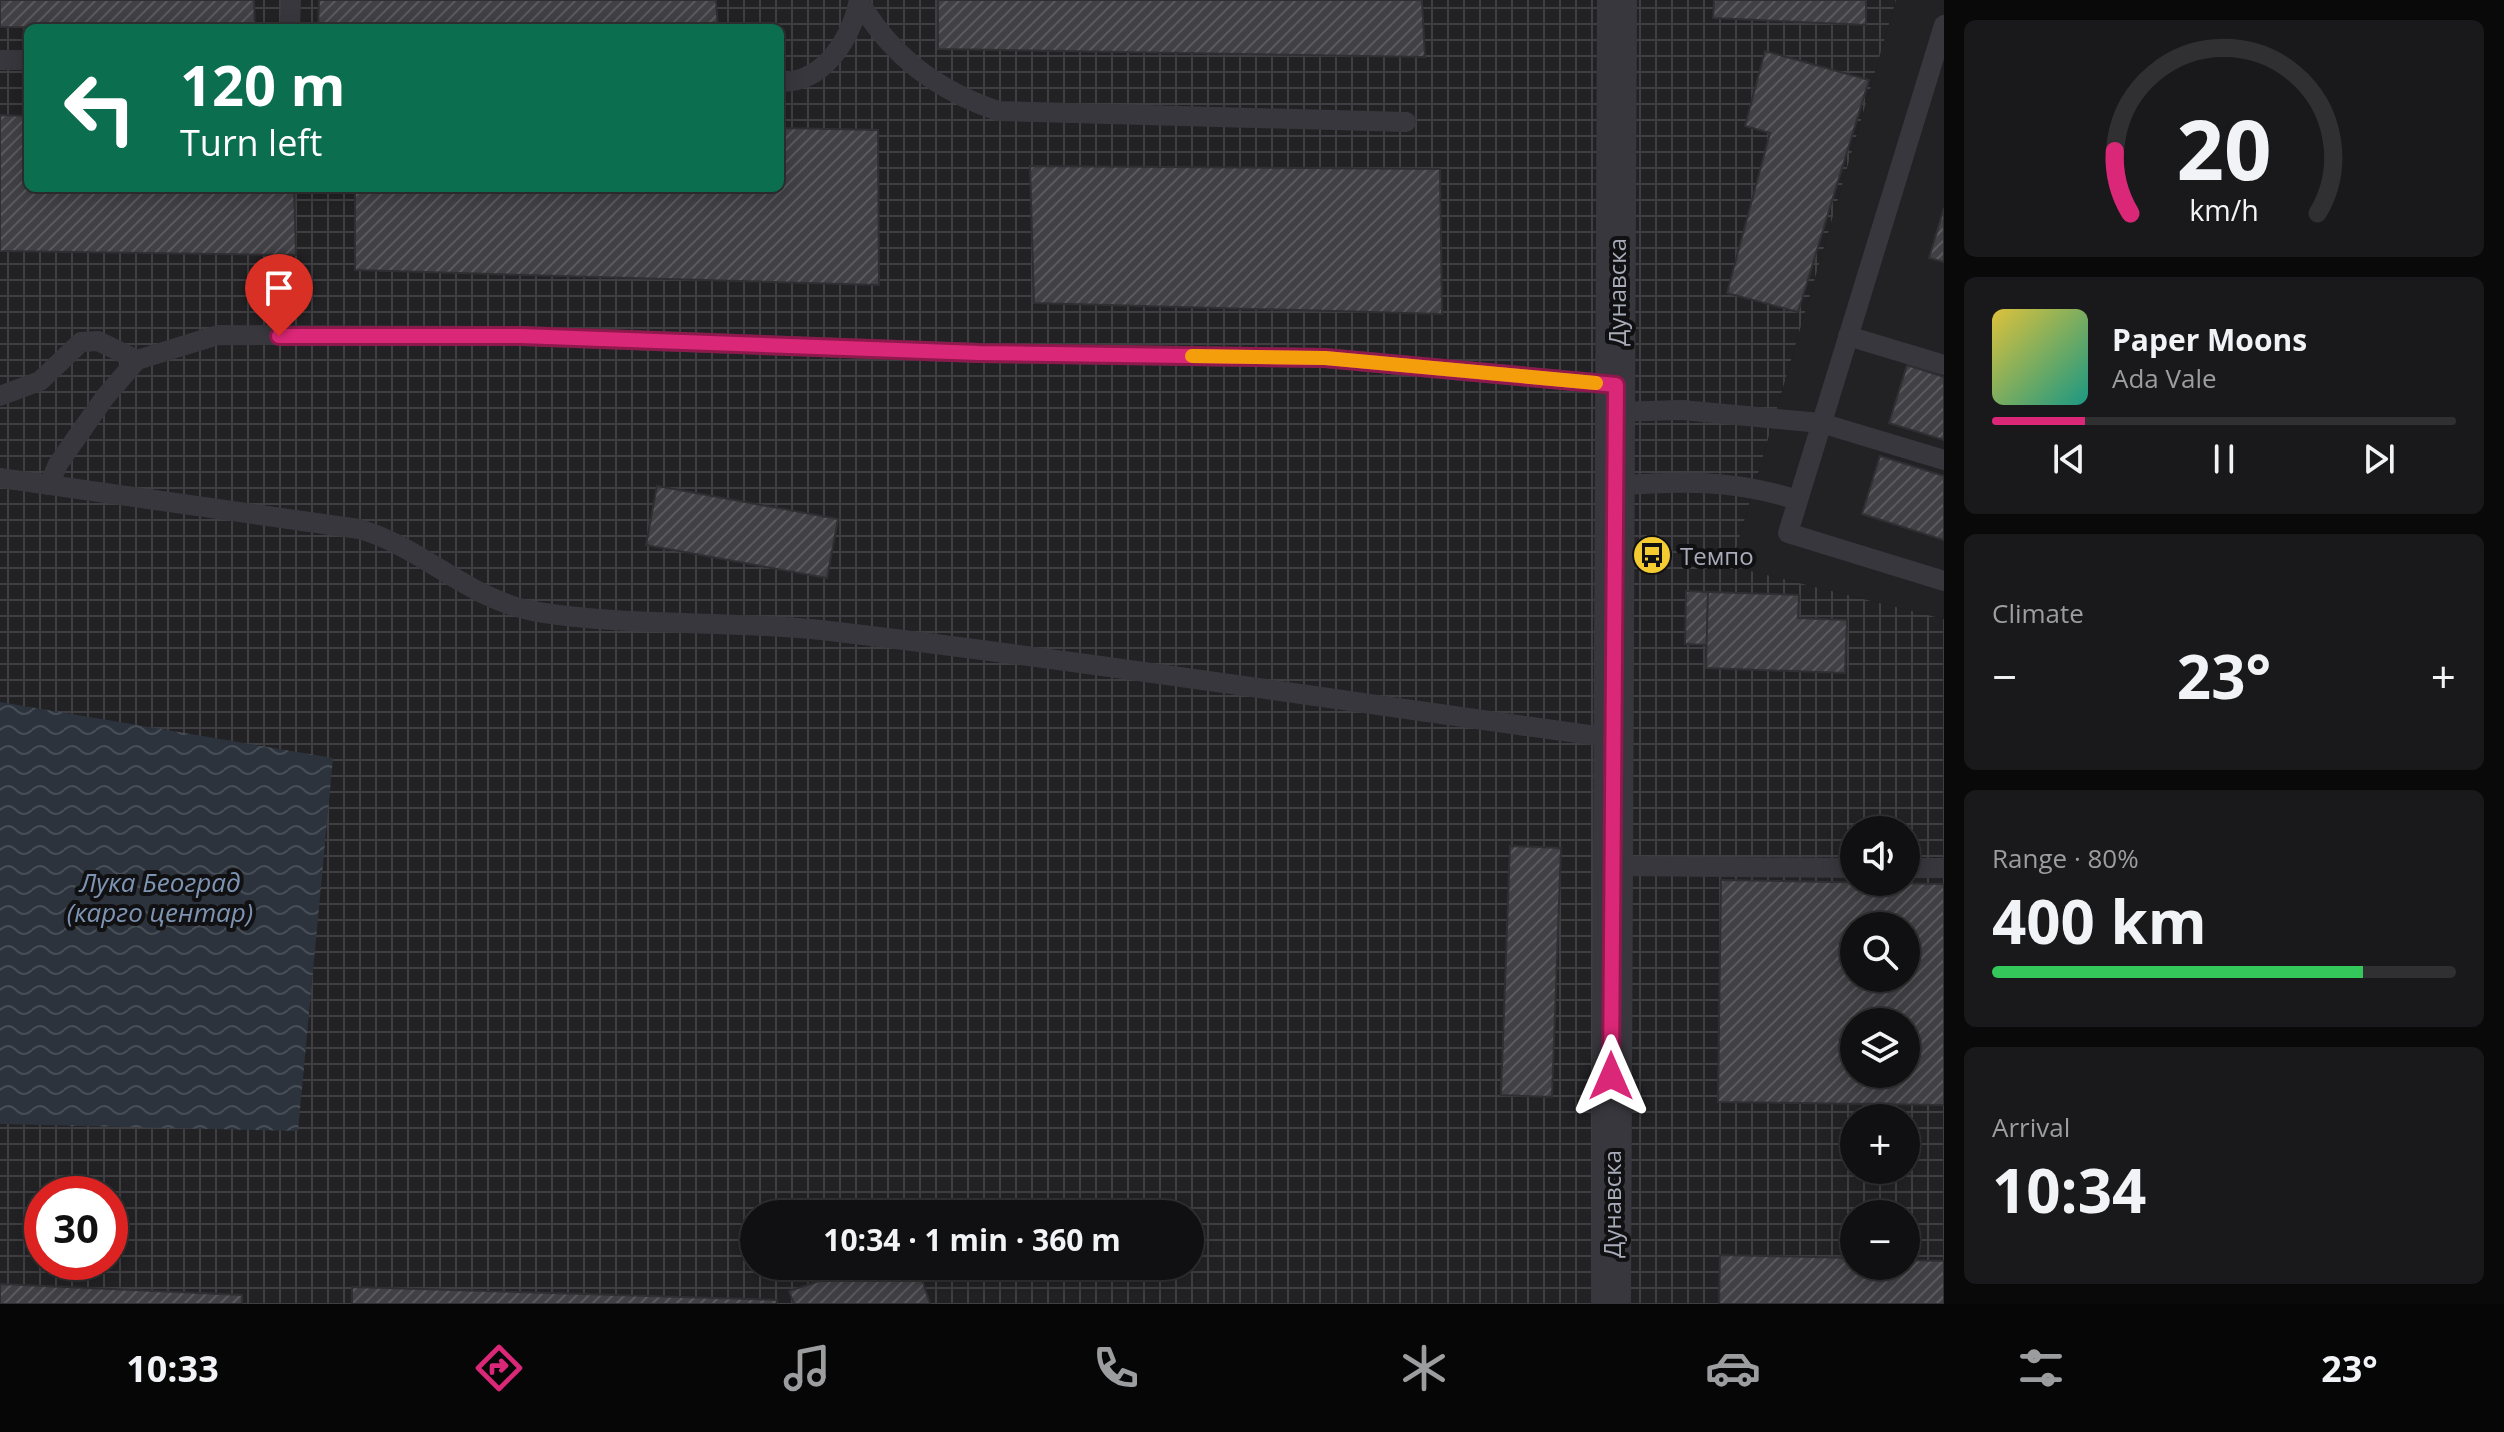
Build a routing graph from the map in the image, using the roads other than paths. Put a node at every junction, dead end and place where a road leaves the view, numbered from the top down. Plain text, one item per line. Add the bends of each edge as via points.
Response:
1 (291, 0) edge
2 (1617, 0) edge
3 (859, 1) edge
4 (290, 24) edge
5 (1944, 25) edge
6 (0, 60) edge
7 (24, 60) edge
8 (784, 82) edge
9 (1406, 122) dead end
10 (1848, 336) junction
11 (137, 360) junction
12 (1944, 365) edge
13 (0, 396) edge
14 (1615, 399) junction
15 (1821, 423) junction
16 (1944, 460) edge
17 (0, 478) edge
18 (49, 485) junction
19 (1613, 486) junction
20 (1797, 500) junction
21 (1944, 581) edge
22 (1612, 738) junction
23 (1612, 866) junction
24 (1840, 868) edge
25 (1920, 868) edge
26 (1944, 868) edge
27 (1611, 1304) edge

1 - 4 lane
2 - 14 street, Дунавска
3 - 8 lane via 853,23 829,60 797,82
3 - 9 lane via 906,62 944,89 998,111
5 - 10 lane
6 - 7 lane
10 - 12 lane
10 - 15 lane
11 - 13 lane via 98,341 81,342 40,381
11 - 14 lane via 218,335 521,336 979,353 1325,358
11 - 18 lane via 105,397
14 - 15 lane
14 - 19 street, Дунавска
15 - 16 lane
15 - 20 lane
17 - 18 lane
18 - 22 lane via 359,529 415,551 473,591 538,612 818,630
19 - 20 lane via 1754,486
19 - 22 street, Дунавска
20 - 21 lane via 1788,533
22 - 23 street, Дунавска
23 - 24 lane
23 - 27 street, Дунавска
25 - 26 lane

